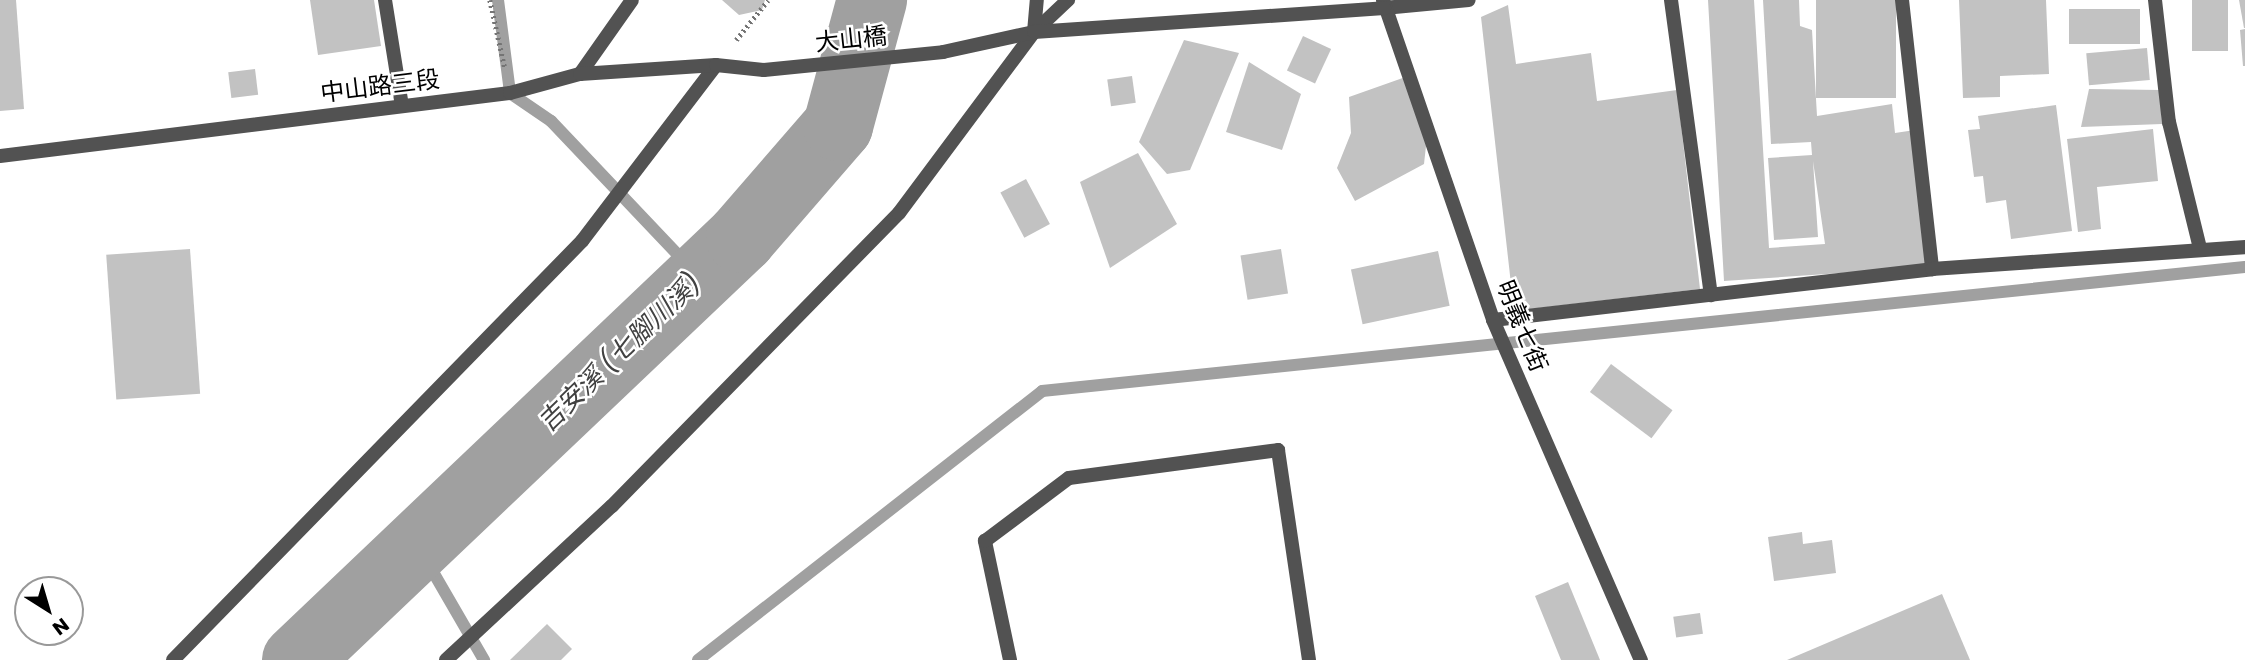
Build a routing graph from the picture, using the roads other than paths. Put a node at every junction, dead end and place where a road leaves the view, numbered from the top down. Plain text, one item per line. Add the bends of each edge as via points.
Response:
1 (385, 0) edge
2 (632, 0) edge
3 (1037, 0) edge
4 (1068, 0) edge
5 (1469, 0) edge
6 (1671, 0) edge
7 (1902, 0) edge
8 (2155, 0) edge
9 (1384, 4) edge
10 (1034, 32) junction
11 (716, 65) junction
12 (764, 71) joint
13 (580, 74) junction
14 (402, 106) junction
15 (0, 156) edge
16 (2245, 247) edge
17 (2200, 248) junction
18 (1932, 270) junction
19 (1711, 295) junction
20 (1494, 322) junction
21 (173, 660) edge
22 (446, 660) edge
23 (1010, 660) edge
24 (1309, 660) edge
25 (1641, 660) edge

1 - 14 street
2 - 13 street
3 - 10 street
4 - 10 street
5 - 9 street, 大山橋
6 - 19 street
7 - 18 street
8 - 17 street via 2169,122
9 - 10 street, 大山橋
9 - 20 street, 明義七街
10 - 12 street, 大山橋 via 943,52
10 - 22 street via 899,213 612,506
11 - 12 street, 中山路三段
11 - 13 street, 中山路三段
11 - 21 street via 582,242
13 - 14 street, 中山路三段 via 510,93
14 - 15 street, 中山路三段
16 - 17 street
17 - 18 street
18 - 19 street
19 - 20 street
20 - 25 street, 明義七街
23 - 24 street via 985,541 1069,478 1278,450

